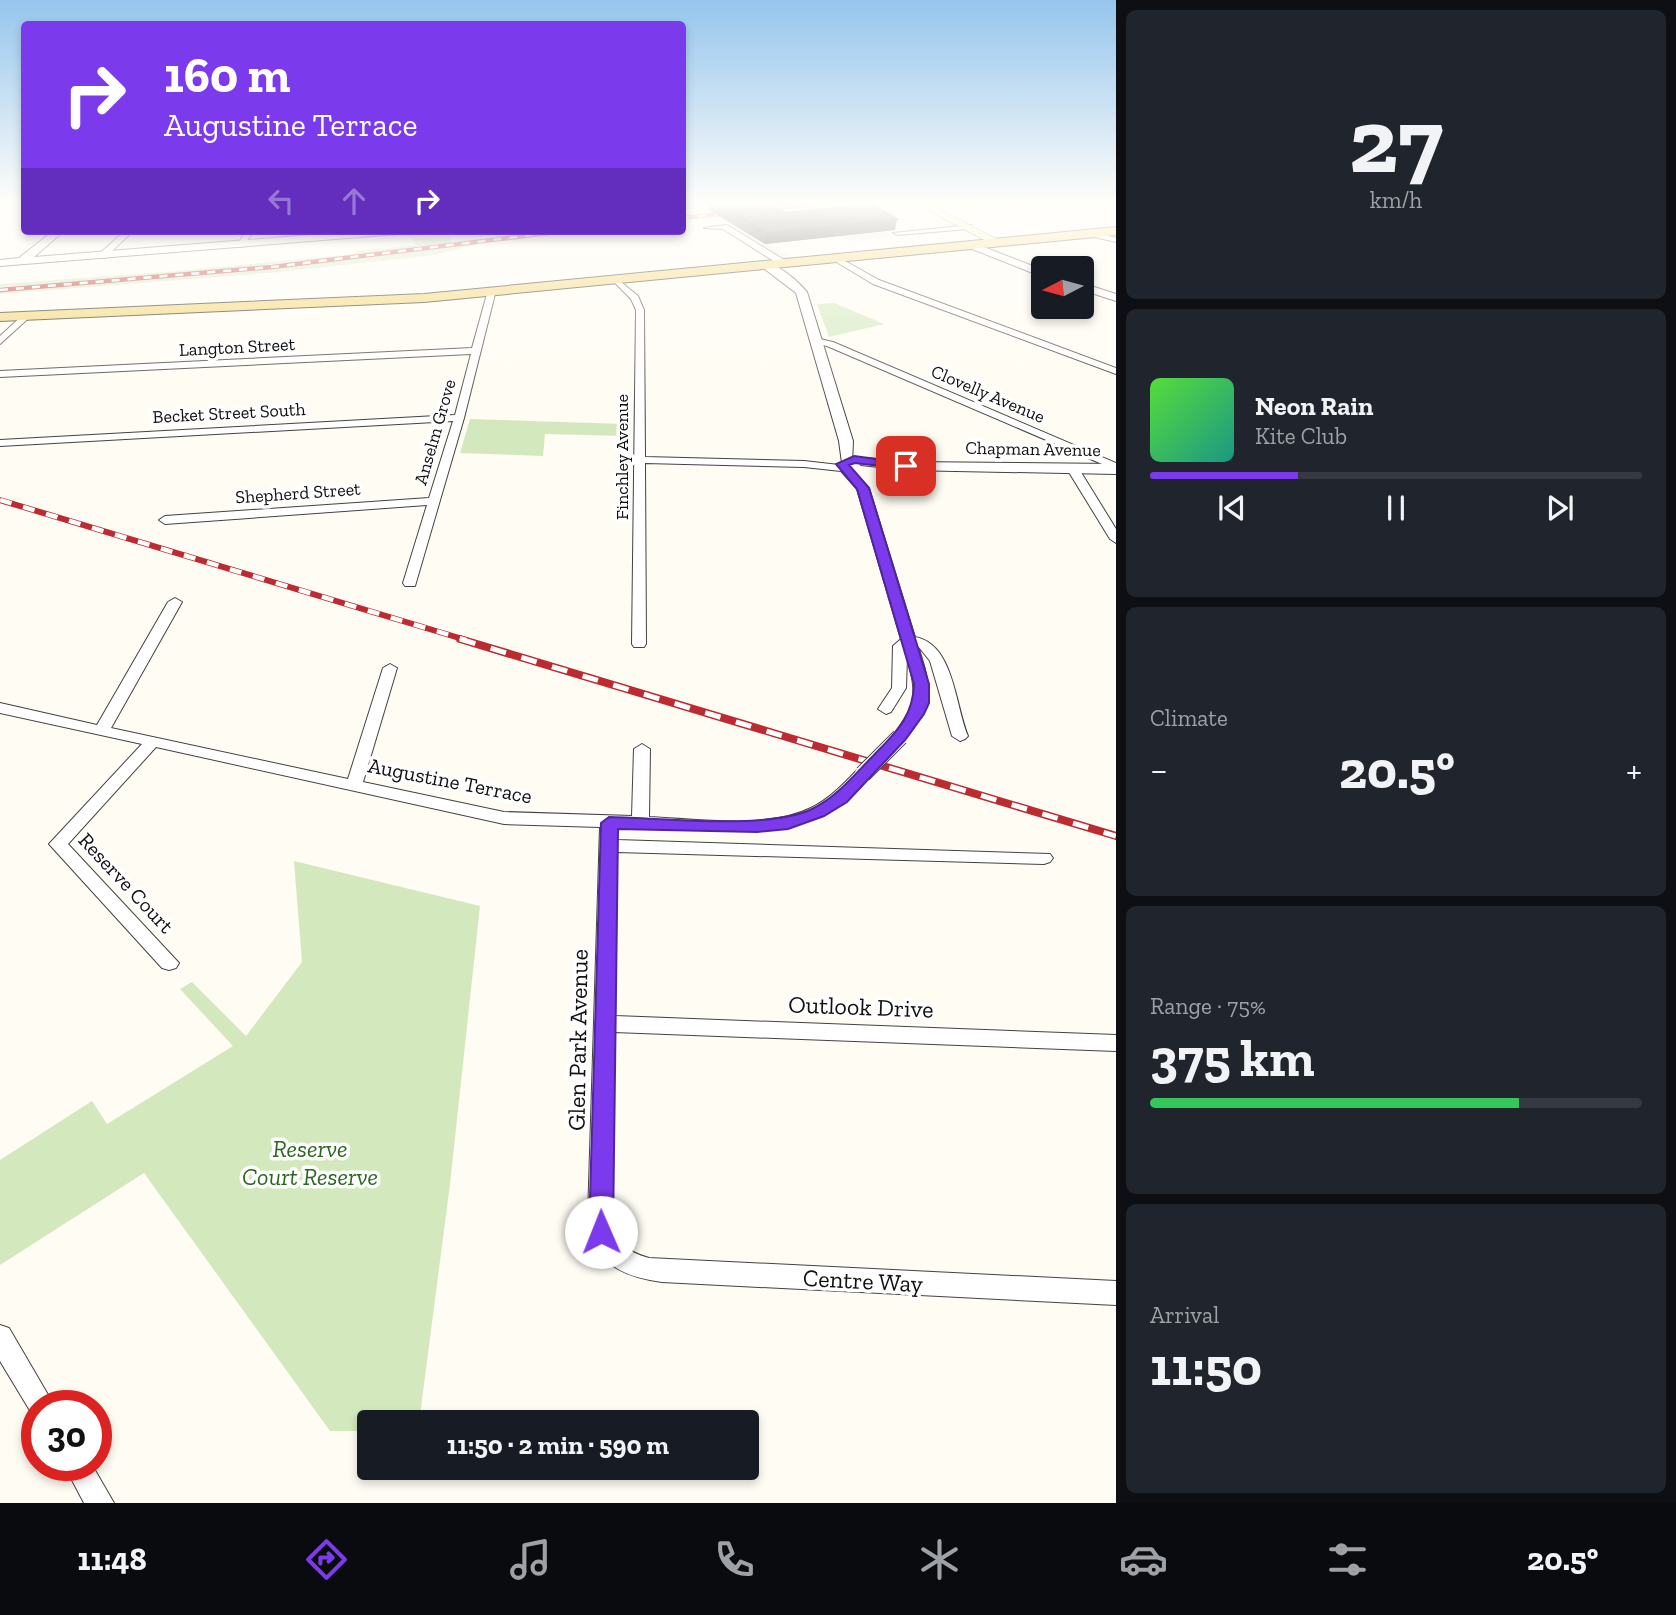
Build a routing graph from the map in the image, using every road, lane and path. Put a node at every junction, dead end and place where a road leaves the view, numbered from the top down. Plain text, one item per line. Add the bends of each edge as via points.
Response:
1 (664, 274) edge
2 (779, 274) edge
3 (863, 274) edge
4 (615, 279) junction
5 (1094, 290) edge
6 (489, 291) junction
7 (1116, 298) edge
8 (27, 316) junction
9 (0, 317) edge
10 (0, 341) edge
11 (818, 346) junction
12 (475, 351) junction
13 (1116, 371) edge
14 (0, 374) edge
15 (459, 418) junction
16 (846, 441) junction
17 (0, 443) edge
18 (639, 460) junction
19 (845, 464) junction
20 (866, 466) junction
21 (1116, 468) edge
22 (1073, 469) junction
23 (863, 488) junction
24 (434, 501) junction
25 (165, 520) dead end
26 (1116, 539) edge
27 (410, 583) dead end
28 (175, 602) dead end
29 (909, 640) junction
30 (639, 644) dead end
31 (390, 668) dead end
32 (0, 708) edge
33 (886, 709) dead end
34 (102, 730) junction
35 (960, 736) dead end
36 (153, 741) junction
37 (642, 749) dead end
38 (354, 786) junction
39 (609, 823) junction
40 (640, 823) junction
41 (610, 846) junction
42 (1044, 858) dead end
43 (169, 963) dead end
44 (605, 1024) junction
45 (1116, 1043) edge
46 (614, 1254) joint
47 (1116, 1293) edge
48 (0, 1337) edge
49 (32, 1390) edge
50 (87, 1481) edge
51 (100, 1503) edge

1 - 4 main road
2 - 11 street via 799,289
3 - 13 street
4 - 6 main road
4 - 18 street, Finchley Avenue via 640,310
5 - 7 street
6 - 8 main road via 414,299
6 - 12 street, Anselm Grove
8 - 9 main road
8 - 10 street
11 - 16 street
11 - 21 street, Clovelly Avenue via 847,352
12 - 14 street, Langton Street
12 - 15 street, Anselm Grove
15 - 17 street, Becket Street South
15 - 24 street, Anselm Grove
16 - 19 street
16 - 20 street
18 - 19 street
18 - 30 street, Finchley Avenue
19 - 20 street, Chapman Avenue
19 - 23 street
20 - 22 street, Chapman Avenue
20 - 23 street
21 - 22 street, Chapman Avenue
22 - 26 street
23 - 29 street, Augustine Terrace
24 - 25 street, Shepherd Street
24 - 27 street, Anselm Grove
28 - 34 street
29 - 33 street via 898,649 901,681
29 - 35 street via 930,651
29 - 40 street, Augustine Terrace, bridge via 922,694 917,714 841,798 788,824
31 - 38 street
32 - 34 street, Augustine Terrace
34 - 36 street, Augustine Terrace
36 - 38 street, Augustine Terrace
36 - 43 street, Reserve Court via 58,844
37 - 40 street
38 - 39 street, Augustine Terrace via 504,818
39 - 40 street, Augustine Terrace
39 - 41 street, Glen Park Avenue
41 - 42 street
41 - 44 street, Glen Park Avenue
44 - 45 street, Outlook Drive
44 - 46 street, Glen Park Avenue via 600,1217 605,1244
46 - 47 street, Centre Way via 635,1266 662,1271
48 - 49 street
50 - 51 street

